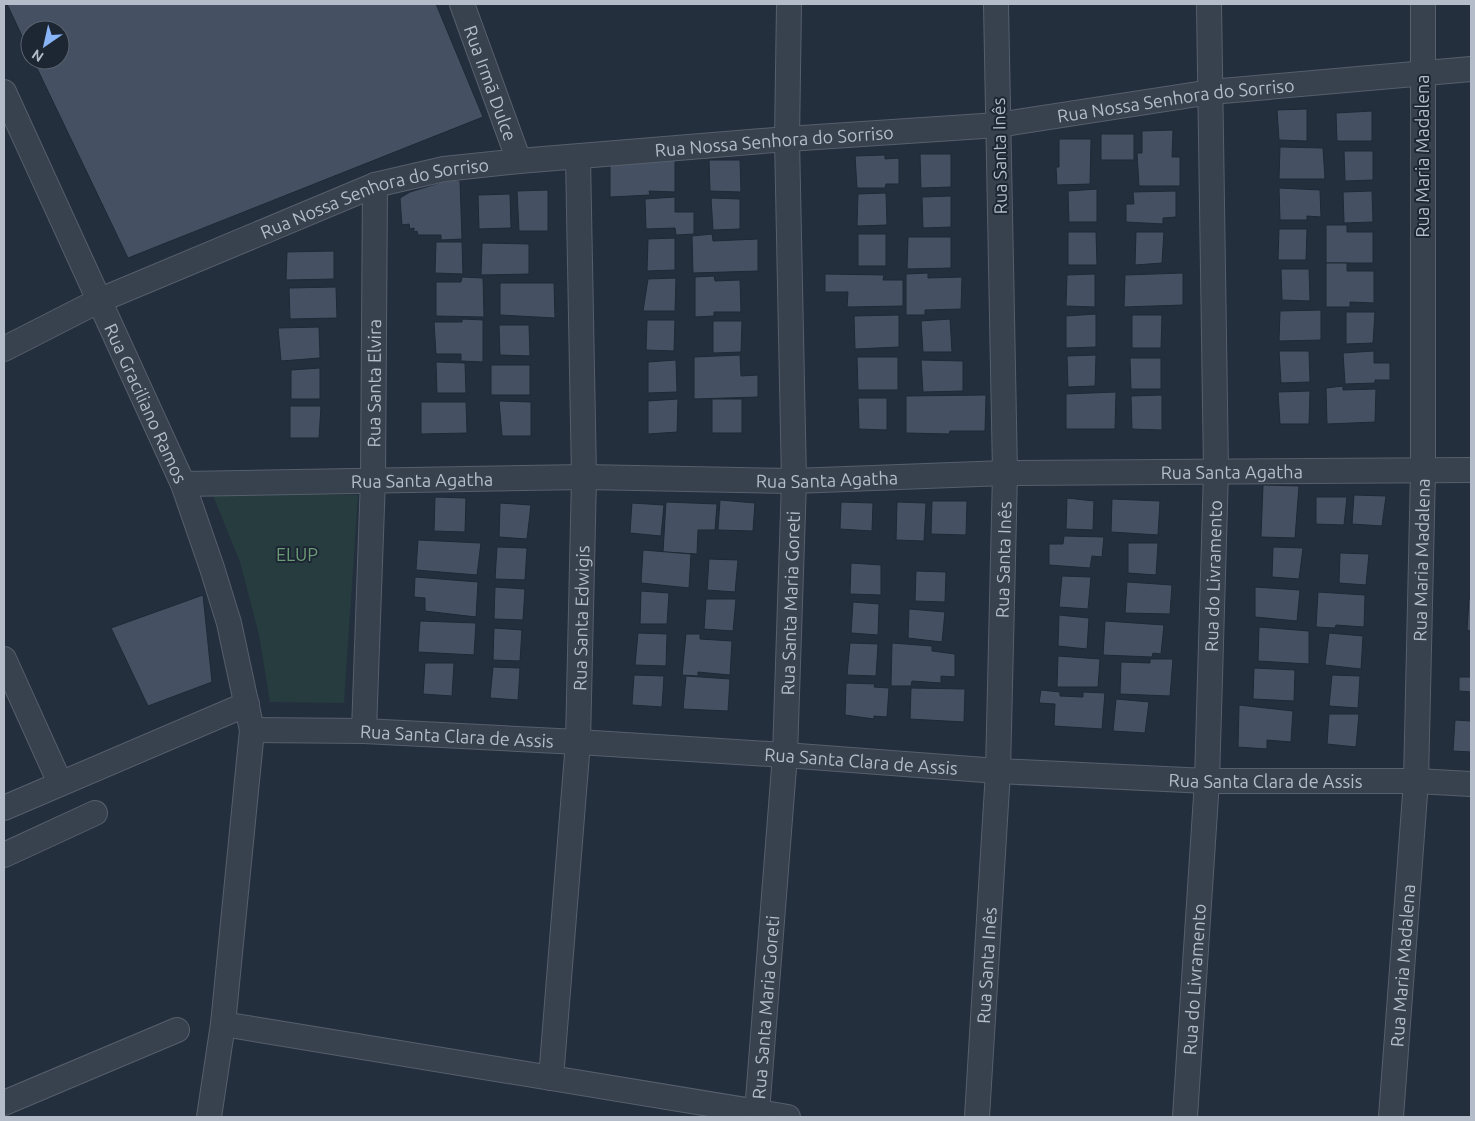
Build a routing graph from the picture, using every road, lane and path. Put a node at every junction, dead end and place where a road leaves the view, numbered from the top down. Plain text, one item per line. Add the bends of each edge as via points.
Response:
1 (462, 4) edge
2 (789, 4) edge
3 (996, 4) edge
4 (1209, 4) edge
5 (1423, 4) edge
6 (1471, 69) edge
7 (1422, 74) junction
8 (4, 92) edge
9 (1211, 92) junction
10 (998, 125) junction
11 (787, 139) junction
12 (578, 157) junction
13 (519, 161) junction
14 (375, 185) junction
15 (98, 301) junction
16 (4, 349) edge
17 (1471, 470) edge
18 (1216, 471) junction
19 (1423, 471) junction
20 (1005, 472) junction
21 (584, 477) junction
22 (373, 479) junction
23 (794, 481) junction
24 (183, 484) junction
25 (4, 659) edge
26 (247, 704) junction
27 (252, 730) junction
28 (364, 731) junction
29 (578, 742) junction
30 (785, 755) junction
31 (998, 771) junction
32 (1416, 781) junction
33 (1207, 782) junction
34 (60, 784) junction
35 (1471, 784) edge
36 (4, 808) edge
37 (95, 813) dead end
38 (4, 854) edge
39 (223, 1024) junction
40 (177, 1030) dead end
41 (551, 1078) junction
42 (4, 1103) edge
43 (757, 1112) junction
44 (210, 1117) edge
45 (788, 1117) edge
46 (977, 1117) edge
47 (1185, 1117) edge
48 (1392, 1117) edge

1 - 13 street, Rua Irmã Dulce
2 - 11 street, Rua Santa Maria Goreti
3 - 10 street, Rua Santa Inês
4 - 9 street, Rua do Livramento
5 - 7 street, Rua Maria Madalena
6 - 7 street, Rua Nossa Senhora do Sorriso
7 - 9 street, Rua Nossa Senhora do Sorriso
7 - 19 street, Rua Maria Madalena
8 - 15 street, Rua Graciliano Ramos
9 - 10 street, Rua Nossa Senhora do Sorriso
9 - 18 street, Rua do Livramento
10 - 11 street, Rua Nossa Senhora do Sorriso
10 - 20 street, Rua Santa Inês
11 - 12 street, Rua Nossa Senhora do Sorriso
11 - 23 street, Rua Santa Maria Goreti
12 - 13 street, Rua Nossa Senhora do Sorriso
12 - 21 street, Rua Santa Edwigis
13 - 14 street, Rua Nossa Senhora do Sorriso via 444,169
14 - 15 street, Rua Nossa Senhora do Sorriso
14 - 22 street, Rua Santa Elvira
15 - 16 street, Rua Nossa Senhora do Sorriso
15 - 24 street, Rua Graciliano Ramos
17 - 19 street, Rua Santa Agatha
18 - 19 street, Rua Santa Agatha
18 - 20 street, Rua Santa Agatha
18 - 33 street, Rua do Livramento
19 - 32 street, Rua Maria Madalena
20 - 23 street, Rua Santa Agatha
20 - 31 street, Rua Santa Inês
21 - 22 street, Rua Santa Agatha
21 - 23 street, Rua Santa Agatha
21 - 29 street, Rua Santa Edwigis
22 - 24 street, Rua Santa Agatha
22 - 28 street, Rua Santa Elvira
23 - 30 street, Rua Santa Maria Goreti
24 - 26 street, Rua Graciliano Ramos via 226,614
25 - 34 street
26 - 27 street, Rua Graciliano Ramos
26 - 34 street
27 - 28 street, Rua Santa Clara de Assis
27 - 39 street, Rua Graciliano Ramos
28 - 29 street, Rua Santa Clara de Assis
29 - 30 street, Rua Santa Clara de Assis
29 - 41 street, Rua Santa Edwigis
30 - 31 street, Rua Santa Clara de Assis
30 - 43 street, Rua Santa Maria Goreti
31 - 33 street, Rua Santa Clara de Assis
31 - 46 street, Rua Santa Inês
32 - 33 street, Rua Santa Clara de Assis
32 - 35 street, Rua Santa Clara de Assis
32 - 48 street, Rua Maria Madalena
33 - 47 street, Rua do Livramento
34 - 36 street
37 - 38 street
39 - 41 street
39 - 44 street, Rua Graciliano Ramos
40 - 42 street
41 - 43 street
43 - 45 street

